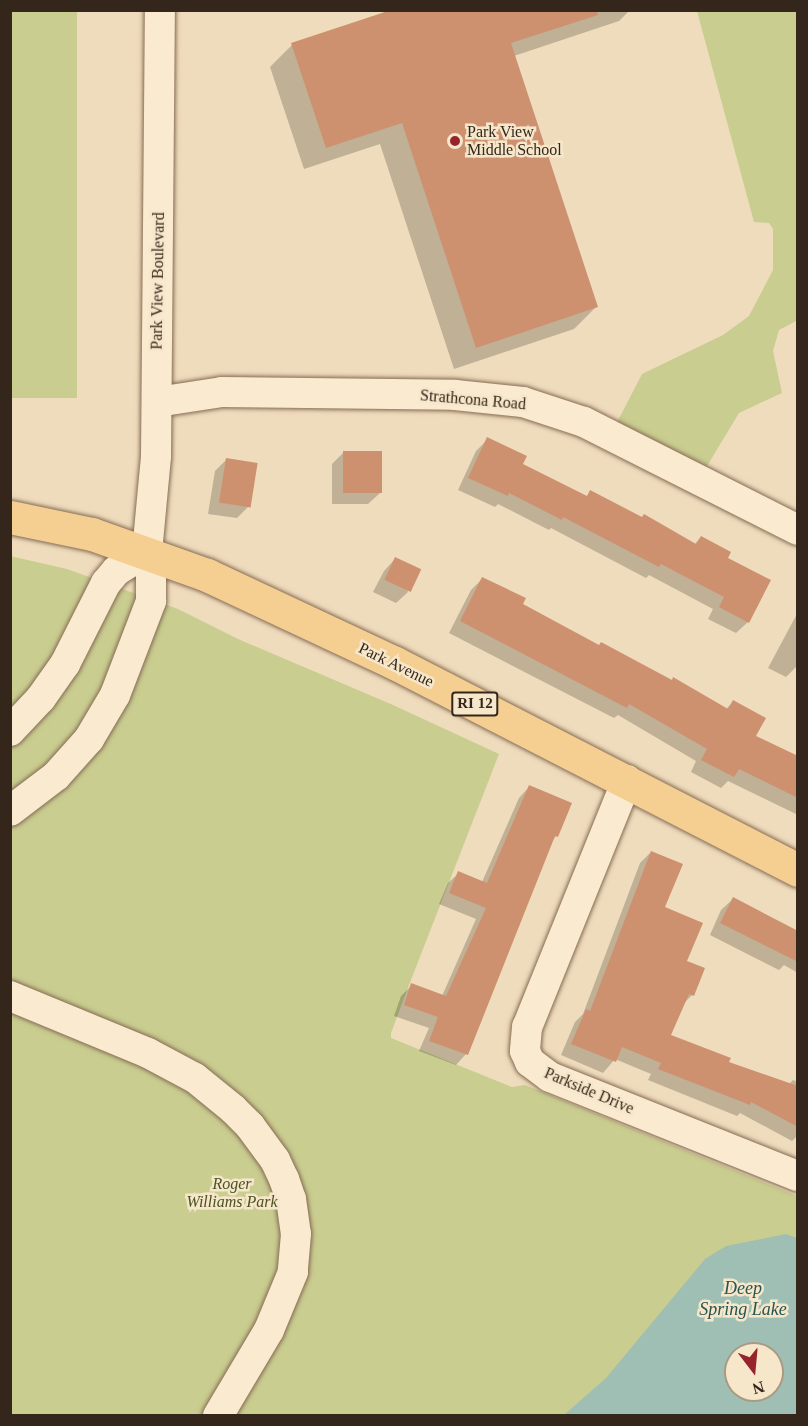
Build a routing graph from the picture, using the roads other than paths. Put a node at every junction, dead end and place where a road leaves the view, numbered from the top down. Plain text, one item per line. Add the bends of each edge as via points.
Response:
1 (160, 10) edge
2 (157, 402) junction
3 (10, 517) edge
4 (798, 530) edge
5 (147, 552) junction
6 (10, 731) edge
7 (627, 780) junction
8 (10, 811) edge
9 (798, 870) edge
10 (10, 996) edge
11 (798, 1176) edge
12 (218, 1416) edge

1 - 2 street, Park View Boulevard
2 - 4 street, Strathcona Road via 222,392 455,395 523,402 584,422
2 - 5 street, Park View Boulevard
3 - 5 main road, Park Avenue / RI 12 via 69,528
5 - 6 street via 116,572 106,584 65,664 41,699
5 - 7 main road, Park Avenue / RI 12 via 207,575 395,663
5 - 8 street, Park View Boulevard via 152,601 107,711 73,758
7 - 9 main road, Park Avenue / RI 12
7 - 11 street, Parkside Drive via 527,1027 524,1039 530,1062 550,1077
10 - 12 street via 148,1053 195,1078 250,1126 275,1160 291,1199 296,1234 293,1272 269,1330

